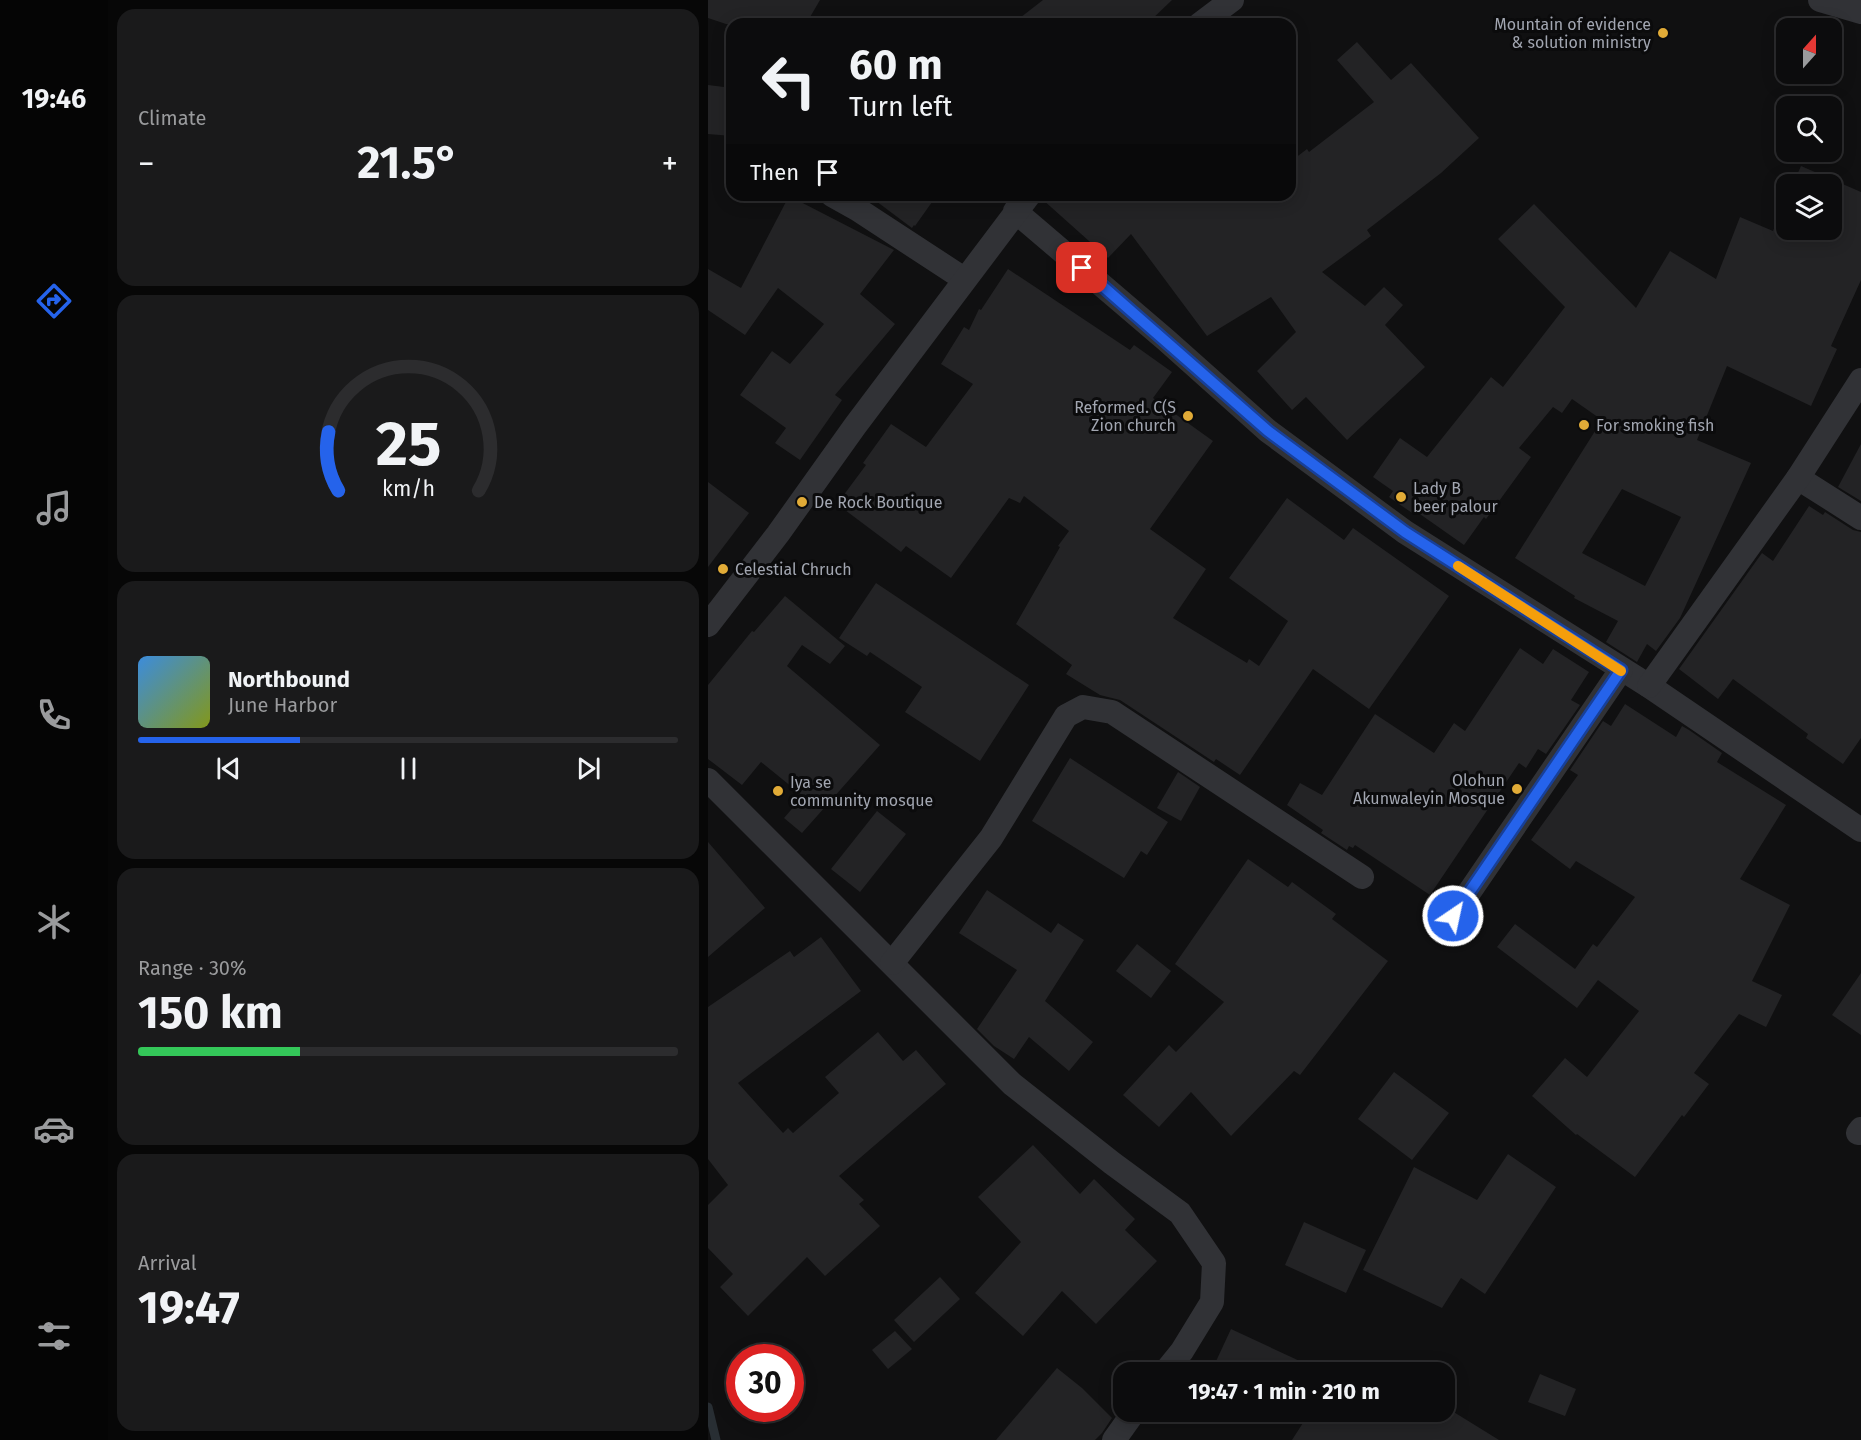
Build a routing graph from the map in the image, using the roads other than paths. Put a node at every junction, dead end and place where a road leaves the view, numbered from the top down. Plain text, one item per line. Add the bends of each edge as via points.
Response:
1 (1232, 0) edge
2 (1820, 0) edge
3 (1861, 12) edge
4 (1208, 18) edge
5 (844, 201) edge
6 (1022, 203) edge
7 (964, 279) junction
8 (1861, 380) edge
9 (1798, 478) junction
10 (1861, 518) edge
11 (708, 625) edge
12 (1621, 670) junction
13 (1648, 686) junction
14 (708, 780) edge
15 (1861, 830) edge
16 (1362, 877) dead end
17 (1453, 916) dead end
18 (892, 963) junction
19 (1173, 1362) edge
20 (1127, 1422) edge
21 (1114, 1440) edge

1 - 4 street
2 - 3 street
5 - 7 street
6 - 7 street
6 - 12 street via 1268,431 1405,532
7 - 11 street
8 - 9 street
9 - 10 street
9 - 13 street
12 - 13 street
12 - 17 street
13 - 15 street
14 - 18 street
16 - 18 street via 1112,712 1083,707 1066,716 991,838
18 - 19 street via 1012,1084 1180,1213 1214,1263 1212,1302
20 - 21 street

